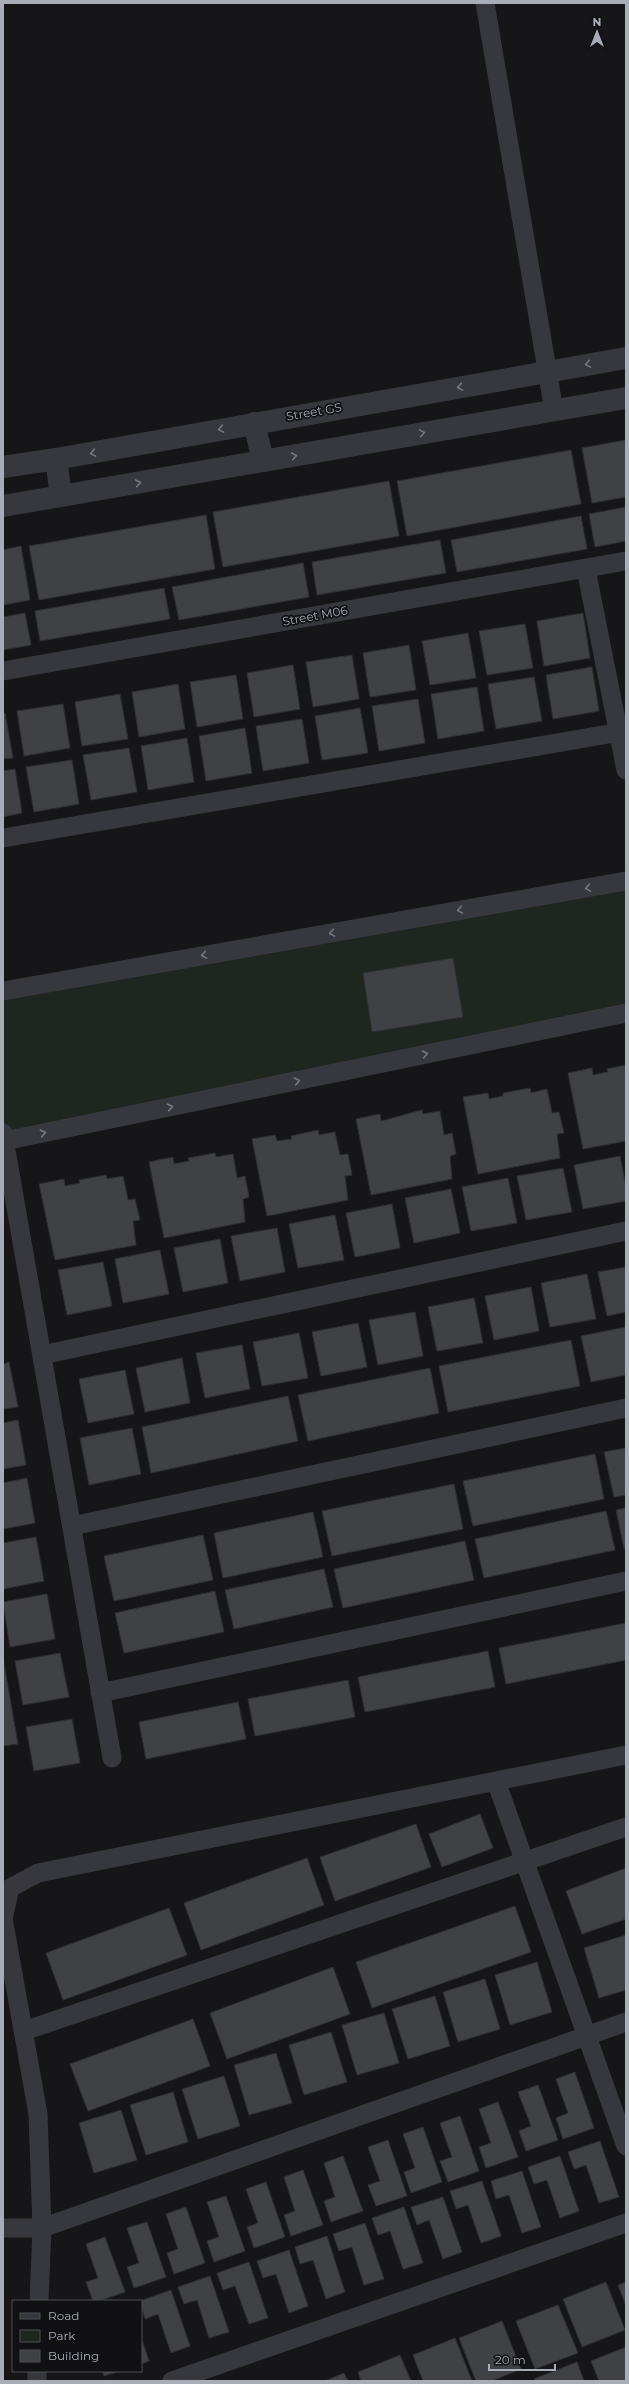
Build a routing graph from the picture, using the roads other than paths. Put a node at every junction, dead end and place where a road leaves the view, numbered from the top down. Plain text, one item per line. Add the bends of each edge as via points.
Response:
1 (485, 3) edge
2 (626, 358) edge
3 (547, 371) junction
4 (626, 398) edge
5 (554, 411) junction
6 (254, 423) junction
7 (56, 460) junction
8 (263, 461) junction
9 (3, 467) edge
10 (61, 496) junction
11 (3, 506) edge
12 (626, 561) edge
13 (586, 568) junction
14 (3, 671) edge
15 (622, 731) edge
16 (626, 770) edge
17 (3, 838) edge
18 (626, 881) edge
19 (3, 991) edge
20 (626, 1013) edge
21 (4, 1137) edge
22 (626, 1231) edge
23 (42, 1355) junction
24 (626, 1408) edge
25 (72, 1526) junction
26 (626, 1581) edge
27 (100, 1693) junction
28 (626, 1755) edge
29 (112, 1758) dead end
30 (496, 1781) junction
31 (626, 1827) edge
32 (525, 1862) junction
33 (626, 2022) edge
34 (24, 2031) junction
35 (587, 2036) junction
36 (626, 2146) edge
37 (626, 2223) edge
38 (3, 2228) edge
39 (42, 2228) junction
40 (39, 2300) edge
41 (172, 2381) edge

1 - 3 street
2 -> 3 street, Street GS
3 - 5 street
3 -> 6 street, Street GS
4 - 5 street
8 -> 5 street
6 -> 7 street, Street GS
6 - 8 street
7 - 9 street, Street GS
7 - 10 street
10 -> 8 street
10 - 11 street
12 - 13 street, Street M06
13 - 14 street, Street M06
13 - 15 street
15 - 16 street
15 - 17 street
18 -> 19 street
21 -> 20 street
21 - 23 street
22 - 23 street
23 - 25 street
24 - 25 street
25 - 27 street
26 - 27 street
27 - 29 street
28 - 30 street
30 - 32 street
30 - 34 street via 38,1873 10,1888 3,1918
31 - 32 street
32 - 34 street
32 - 35 street
33 - 35 street
34 - 39 street via 38,2114
35 - 36 street
35 - 39 street
37 - 41 street
38 - 39 street
39 - 40 street

